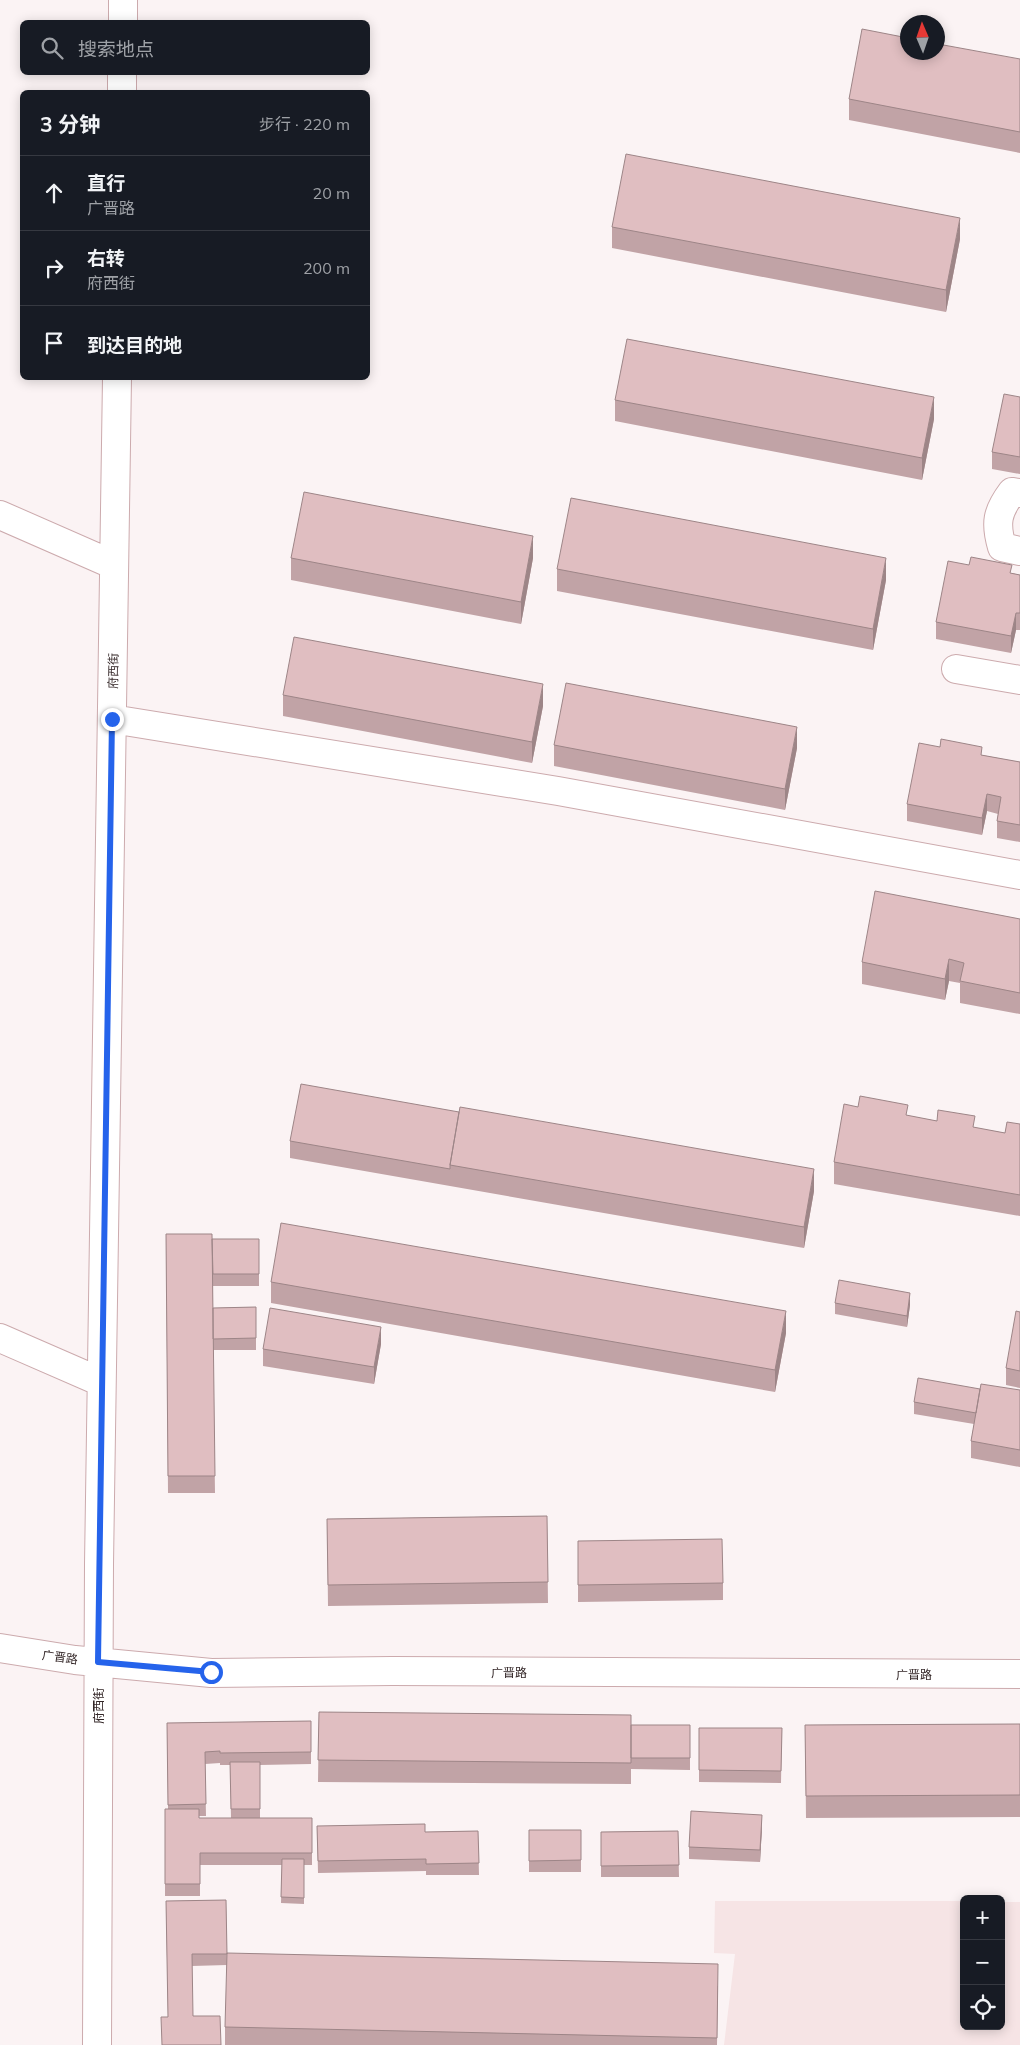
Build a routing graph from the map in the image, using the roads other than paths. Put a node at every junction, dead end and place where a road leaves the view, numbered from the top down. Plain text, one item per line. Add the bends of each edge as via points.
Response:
1 (123, 0) edge
2 (123, 20) edge
3 (122, 75) edge
4 (122, 90) edge
5 (117, 380) edge
6 (1020, 494) edge
7 (0, 515) edge
8 (1020, 551) edge
9 (114, 565) junction
10 (956, 669) dead end
11 (1020, 680) edge
12 (112, 719) junction
13 (1020, 875) edge
14 (0, 1338) edge
15 (102, 1382) junction
16 (0, 1648) edge
17 (98, 1662) junction
18 (1020, 1674) edge
19 (97, 2045) edge

1 - 2 street
3 - 4 street
5 - 9 street, 府西街
6 - 8 street via 1012,492 1001,506 998,531 1002,547
7 - 9 street
9 - 12 street, 府西街
10 - 11 street
12 - 13 street via 558,790
12 - 15 street, 府西街
14 - 15 street
15 - 17 street, 府西街
16 - 17 street, 广晋路
17 - 18 street, 广晋路 via 211,1672
17 - 19 street, 府西街

